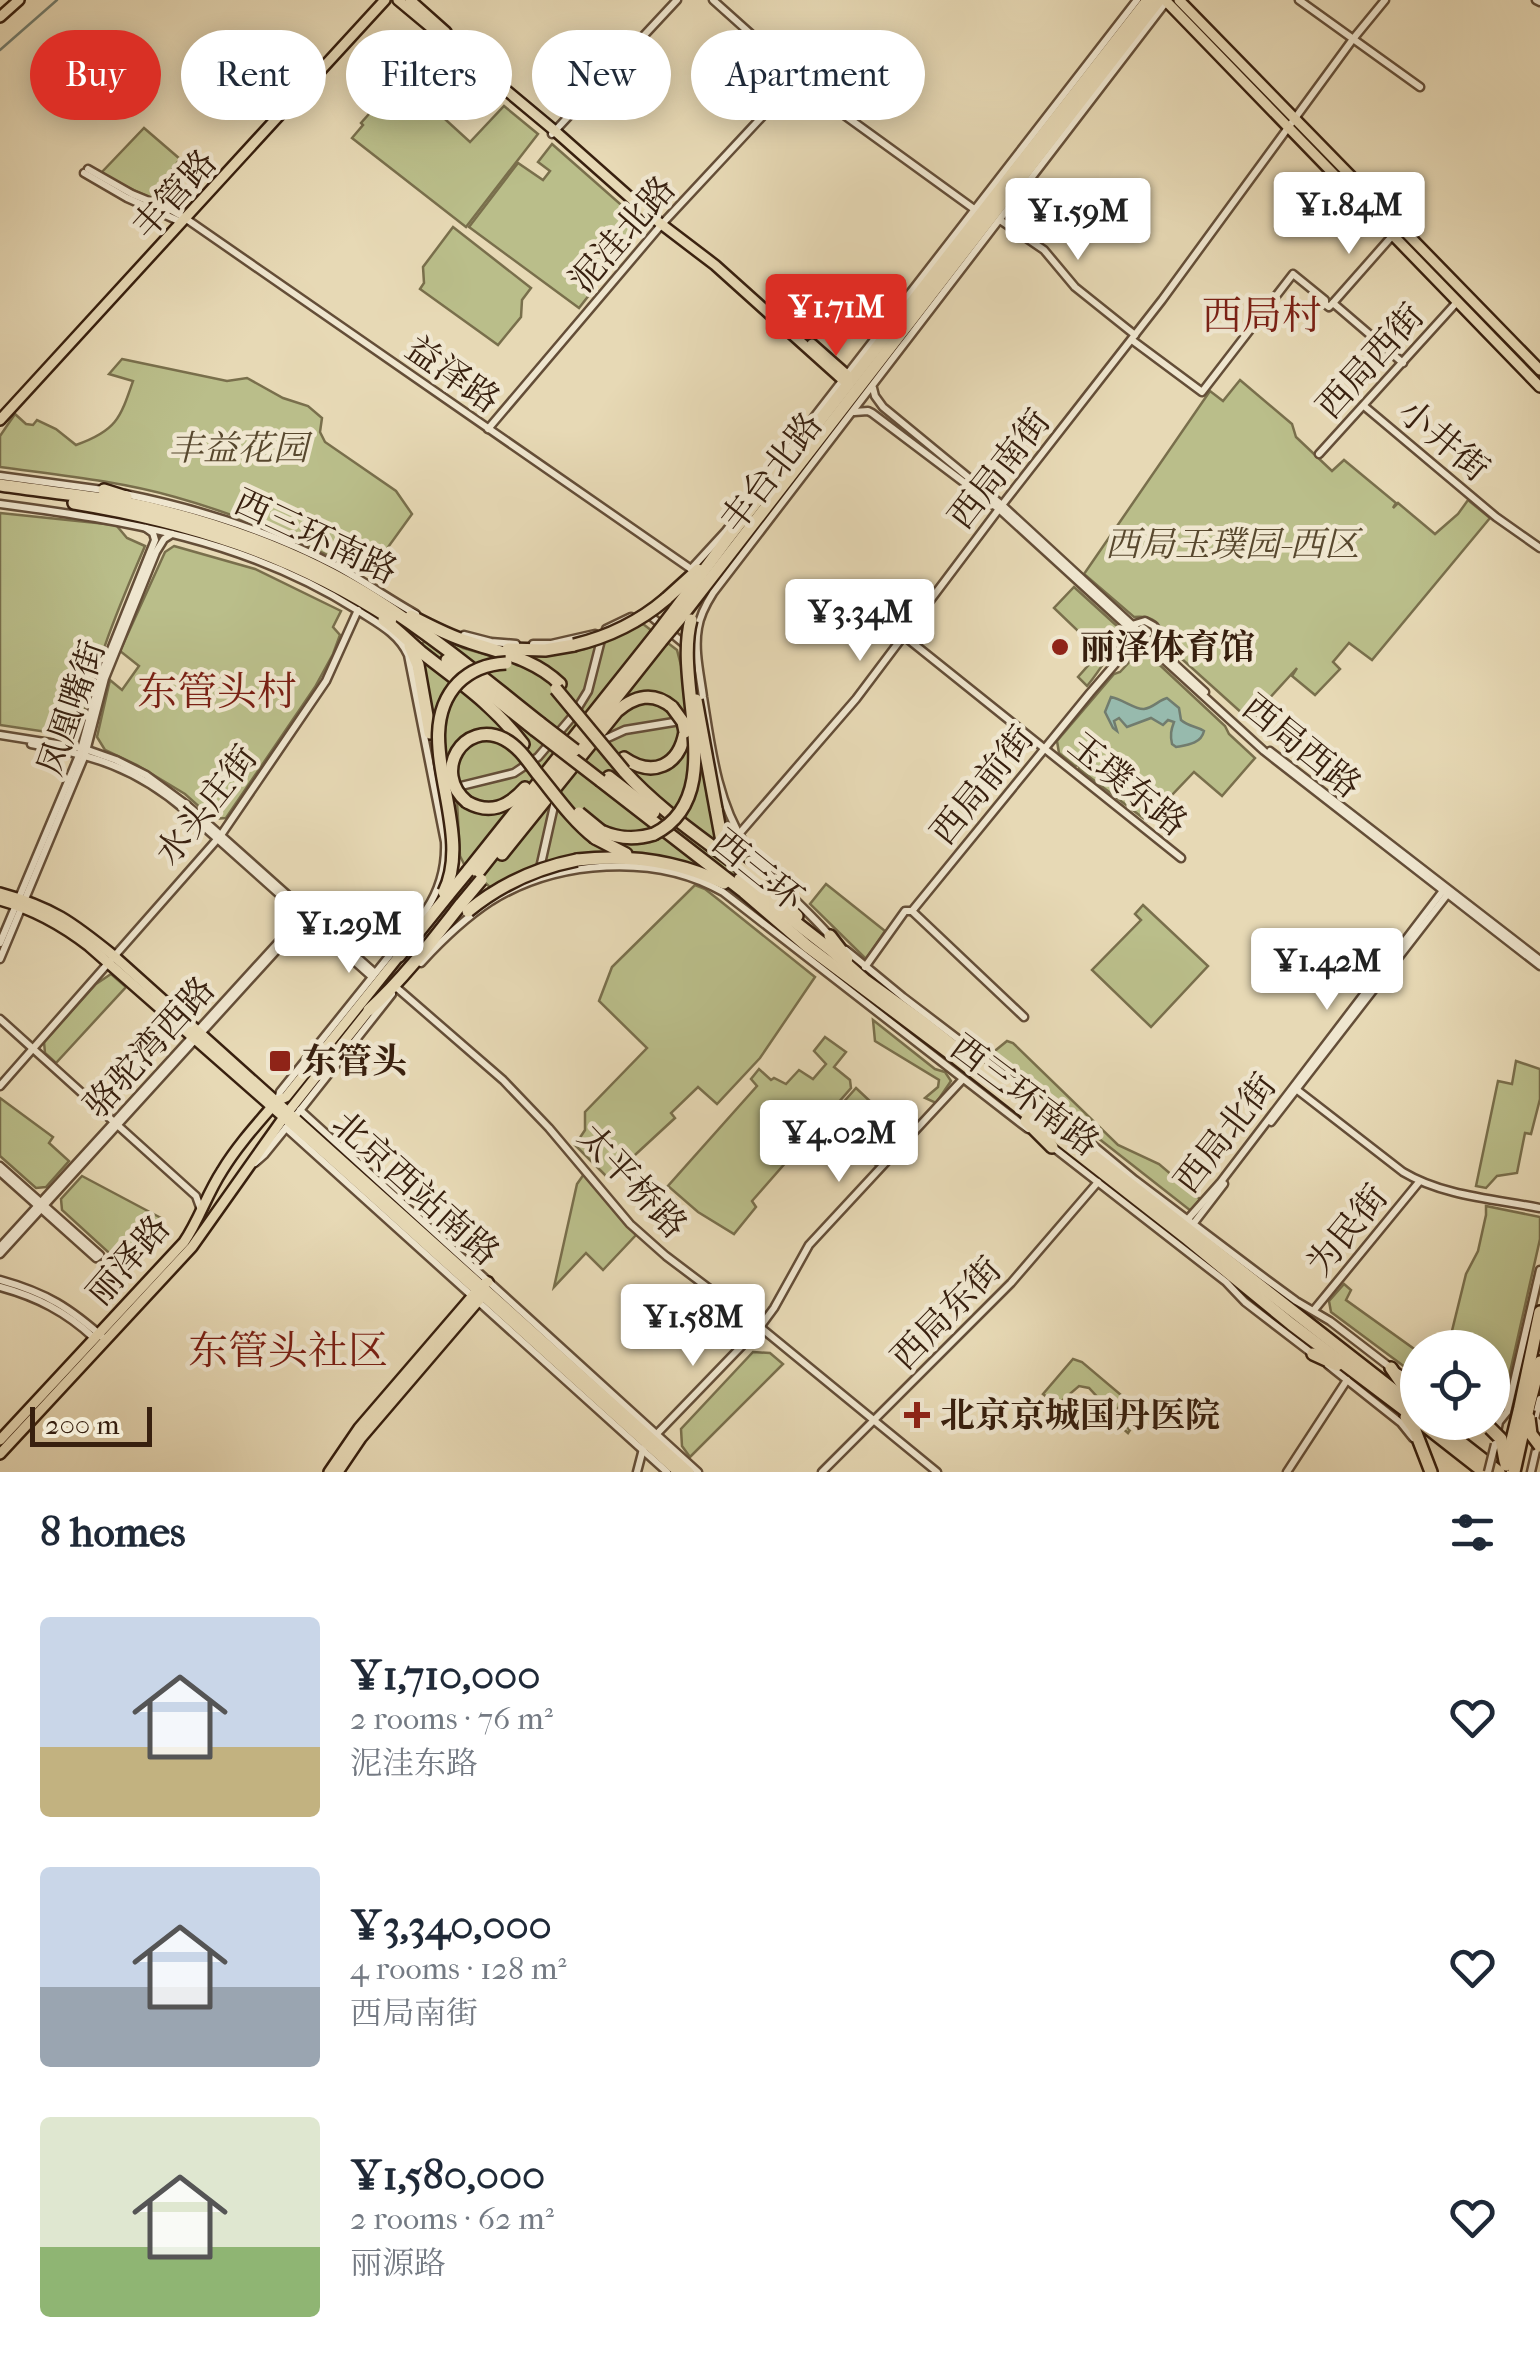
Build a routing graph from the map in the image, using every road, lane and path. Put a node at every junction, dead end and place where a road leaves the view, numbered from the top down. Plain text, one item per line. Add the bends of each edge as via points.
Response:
1 (10, 0) edge
2 (19, 0) edge
3 (387, 0) edge
4 (398, 0) edge
5 (410, 0) edge
6 (678, 0) edge
7 (713, 0) edge
8 (1137, 0) edge
9 (1148, 0) edge
10 (1165, 0) edge
11 (1180, 0) edge
12 (1300, 0) edge
13 (1385, 0) edge
14 (0, 13) edge
15 (747, 30) edge
16 (1353, 39) junction
17 (1098, 74) junction
18 (1420, 87) dead end
19 (759, 120) edge
20 (850, 120) edge
21 (1292, 124) junction
22 (555, 131) junction
23 (1024, 160) junction
24 (1046, 161) junction
25 (86, 171) dead end
26 (991, 188) junction
27 (1010, 192) junction
28 (974, 208) junction
29 (184, 220) junction
30 (1000, 220) junction
31 (663, 223) junction
32 (1393, 234) junction
33 (928, 299) junction
34 (1458, 301) junction
35 (902, 302) junction
36 (1333, 303) junction
37 (1133, 338) junction
38 (882, 342) junction
39 (905, 343) junction
40 (68, 351) joint
41 (812, 351) junction
42 (1403, 363) junction
43 (837, 366) junction
44 (1540, 370) edge
45 (845, 378) junction
46 (872, 386) junction
47 (1540, 386) edge
48 (1364, 406) junction
49 (883, 407) junction
50 (852, 412) junction
51 (872, 413) junction
52 (0, 423) edge
53 (841, 425) junction
54 (488, 429) junction
55 (820, 438) junction
56 (1319, 454) dead end
57 (0, 476) edge
58 (0, 486) edge
59 (104, 490) junction
60 (0, 493) edge
61 (77, 500) junction
62 (0, 504) edge
63 (1000, 507) junction
64 (156, 514) junction
65 (100, 517) junction
66 (140, 525) junction
67 (174, 533) junction
68 (728, 538) junction
69 (1540, 548) edge
70 (693, 571) junction
71 (376, 604) junction
72 (673, 609) junction
73 (358, 610) junction
74 (642, 610) junction
75 (1132, 625) junction
76 (604, 630) junction
77 (402, 634) junction
78 (656, 635) junction
79 (1140, 635) junction
80 (904, 636) junction
81 (692, 638) junction
82 (1154, 645) junction
83 (484, 646) junction
84 (697, 654) junction
85 (558, 686) junction
86 (706, 716) junction
87 (0, 736) edge
88 (1044, 749) junction
89 (84, 751) junction
90 (624, 765) junction
91 (603, 778) junction
92 (435, 792) junction
93 (598, 834) junction
94 (739, 834) junction
95 (219, 837) junction
96 (449, 857) junction
97 (1181, 858) dead end
98 (651, 860) junction
99 (744, 870) junction
100 (442, 873) junction
101 (475, 876) junction
102 (538, 879) junction
103 (1447, 890) junction
104 (744, 892) junction
105 (0, 896) edge
106 (498, 897) junction
107 (456, 900) junction
108 (21, 902) junction
109 (483, 906) junction
110 (912, 911) junction
111 (305, 915) junction
112 (0, 943) edge
113 (830, 943) junction
114 (400, 956) joint
115 (0, 959) edge
116 (109, 961) junction
117 (1540, 963) edge
118 (865, 966) junction
119 (373, 975) junction
120 (397, 988) junction
121 (369, 1010) junction
122 (1024, 1018) dead end
123 (0, 1022) edge
124 (197, 1035) junction
125 (326, 1046) junction
126 (30, 1049) junction
127 (313, 1052) junction
128 (983, 1070) junction
129 (963, 1079) junction
130 (987, 1083) junction
131 (0, 1086) edge
132 (1295, 1088) junction
133 (1034, 1096) junction
134 (274, 1104) junction
135 (291, 1118) junction
136 (116, 1125) junction
137 (250, 1134) junction
138 (266, 1144) junction
139 (1052, 1147) junction
140 (251, 1166) junction
141 (0, 1169) edge
142 (1098, 1182) junction
143 (1418, 1182) junction
144 (212, 1189) junction
145 (196, 1196) junction
146 (41, 1206) junction
147 (1540, 1208) edge
148 (201, 1212) junction
149 (1144, 1218) junction
150 (1191, 1221) junction
151 (1186, 1238) junction
152 (0, 1246) edge
153 (0, 1254) edge
154 (98, 1256) dead end
155 (1540, 1270) edge
156 (1262, 1276) joint
157 (0, 1284) edge
158 (481, 1292) junction
159 (1540, 1312) edge
160 (1310, 1316) junction
161 (760, 1327) junction
162 (100, 1339) junction
163 (1313, 1354) junction
164 (1536, 1363) edge
165 (1391, 1368) junction
166 (1400, 1374) edge
167 (1347, 1380) junction
168 (1367, 1381) junction
169 (1400, 1381) edge
170 (1512, 1388) joint
171 (589, 1390) junction
172 (1400, 1393) edge
173 (1510, 1398) edge
174 (1540, 1399) edge
175 (1394, 1402) junction
176 (1400, 1407) edge
177 (600, 1410) junction
178 (1510, 1412) edge
179 (1528, 1412) junction
180 (874, 1421) junction
181 (1510, 1424) edge
182 (1540, 1434) edge
183 (0, 1440) edge
184 (1443, 1440) edge
185 (1463, 1440) edge
186 (1494, 1440) edge
187 (1501, 1440) edge
188 (650, 1441) junction
189 (1540, 1448) edge
190 (0, 1454) edge
191 (1460, 1454) junction
192 (1532, 1468) edge
193 (1508, 1471) edge
194 (329, 1472) edge
195 (338, 1472) edge
196 (637, 1472) edge
197 (668, 1472) edge
198 (678, 1472) edge
199 (688, 1472) edge
200 (698, 1472) edge
201 (822, 1472) edge
202 (937, 1472) edge
203 (1287, 1472) edge
204 (1431, 1472) edge
205 (1486, 1472) edge

1 - 14 main road
2 - 14 main road
3 - 29 main road, 丰管路
4 - 22 main road
5 - 22 main road
6 - 22 street
7 - 15 street
8 - 26 street, 丰台北路
9 - 17 highway, 丰台北路
10 - 17 highway, 丰台北路
10 - 21 main road
10 - 24 street, 丰台北路
11 - 21 main road
12 - 16 street
13 - 16 street, 西局南街
16 - 18 street
16 - 21 street, 西局南街
17 - 23 highway, 丰台北路
17 - 27 highway, 丰台北路
19 - 31 street, 泥洼北路
20 - 28 street
21 - 32 main road
21 - 37 street, 西局南街
21 - 44 main road
22 - 31 main road
23 - 26 highway
23 - 38 highway, 丰台北路
24 - 27 highway
24 - 30 street, 丰台北路
25 - 29 street, 益泽路
26 - 28 street, 丰台北路
27 - 33 highway, 丰台北路
28 - 35 street, 丰台北路
29 - 40 main road, 丰管路
29 - 52 main road, 丰管路
29 - 54 street, 益泽路
30 - 37 street via 1044,250
30 - 39 street, 丰台北路
31 - 41 main road
31 - 43 main road via 710,255
31 - 54 street, 泥洼北路
32 - 34 main road
32 - 36 street
33 - 39 highway
33 - 55 highway, 丰台北路
34 - 42 street, 西局西街
34 - 47 main road
35 - 38 highway
35 - 45 street, 丰台北路
36 - 37 street via 1329,307 1293,274 1202,392
36 - 42 street
37 - 63 street, 西局南街
38 - 68 highway, 丰台北路
39 - 46 street, 丰台北路
40 - 52 street, 丰管路
41 - 43 main road
41 - 45 main road
42 - 48 street, 西局西街
43 - 45 main road
45 - 70 street, 丰台北路
46 - 49 street, 西局西路
46 - 50 street, 丰台北路
48 - 56 street, 西局西街
48 - 69 street, 小井街
49 - 51 street via 875,405
49 - 63 street, 西局西路
50 - 51 street
50 - 53 street, 丰台北路
51 - 63 street, 西局西路
53 - 55 highway
53 - 81 street, 丰台北路 via 713,592
54 - 70 street, 益泽路
55 - 72 highway, 丰台北路 via 711,578
57 - 59 street, 西三环南路
58 - 61 highway, 西三环
59 - 64 highway
59 - 76 street, 西三环南路 via 266,533 464,635 550,644
60 - 61 highway, 西三环
61 - 64 highway, 西三环
62 - 65 street, 西三环南路
63 - 75 street, 西局西路
63 - 79 street, 西局西路
63 - 80 street, 西局南街
64 - 65 highway via 147,520
64 - 71 highway, 西三环 via 269,545
65 - 66 street, 西三环南路
66 - 67 street, 西三环南路
66 - 89 street, 凤凰嘴街 via 155,540 102,672
67 - 73 street, 西三环南路 via 254,559
67 - 89 street, 凤凰嘴街 via 156,552 102,686
68 - 70 highway
68 - 72 highway, 丰台北路
70 - 72 highway
71 - 77 highway via 381,618
71 - 83 highway via 388,603
71 - 91 highway, 西三环, bridge
72 - 74 street, 丰台北路
72 - 78 highway, bridge
72 - 81 highway, bridge
72 - 81 street
72 - 83 highway, bridge via 648,613 574,646
73 - 92 street, 西三环南路 via 397,638 408,655
73 - 95 street, 水头庄街 via 326,681
74 - 76 street, 西三环南路
74 - 84 street
75 - 79 street, 西局西路
75 - 82 street via 1154,626
76 - 92 street via 588,691 538,757 504,777
77 - 93 highway, bridge via 507,724
77 - 96 highway, bridge via 418,664
78 - 93 highway, bridge via 518,796 508,804 493,809 467,802 452,780 452,765 465,743 500,737 516,748 577,821
78 - 101 highway
79 - 82 street, 西局西路
79 - 88 street, 西局前街
79 - 103 street, 西局西路 via 1284,768
80 - 88 street, 玉璞东路
80 - 94 street, 西局南街
81 - 84 street, 丰台北路
81 - 93 highway, bridge via 686,653 694,782 681,813 654,834
81 - 99 highway, bridge via 723,841
82 - 103 street, 西局西路 via 1266,748
83 - 85 highway via 535,664
84 - 86 street, 丰台北路
85 - 90 highway, bridge
85 - 96 highway, bridge via 533,671 490,665 448,694 438,736 452,831
86 - 94 street, 西三环南路 via 721,790
86 - 102 street via 616,733 588,752 556,796
87 - 89 street
88 - 97 street, 玉璞东路
88 - 110 street, 西局前街
89 - 95 street via 144,780
89 - 108 street, 凤凰嘴街
90 - 99 highway via 659,805
90 - 101 highway, bridge via 657,768 679,751 683,722 672,706 649,696 617,711
91 - 104 highway, 西三环
91 - 113 highway, 西三环
92 - 96 street, 西三环南路
93 - 98 highway via 615,850
94 - 113 street, 西三环南路
95 - 111 street
95 - 116 street, 水头庄街
96 - 100 street, 丽泽路
96 - 106 street
96 - 107 highway, bridge
98 - 104 highway
98 - 107 highway, bridge via 578,860 483,898
99 - 113 highway
100 - 109 street
100 - 119 street, 丽泽路 via 432,901
101 - 107 highway, bridge
102 - 106 street, 西三环南路
102 - 129 street, 西三环南路 via 627,867 706,882
103 - 117 street, 西局西路
103 - 132 street, 西局北街
104 - 130 highway, 西三环
105 - 108 main road, 北京西站南路
106 - 109 street, 丽泽路
107 - 114 highway
107 - 121 highway, 丽泽路
107 - 121 highway via 426,949
108 - 112 street, 凤凰嘴街
108 - 115 street, 凤凰嘴街
108 - 116 main road, 北京西站南路
109 - 120 street, 丽泽路
110 - 118 street, 西局前街 via 904,911
110 - 122 street
111 - 119 street
111 - 124 street, 骆驼湾西路
113 - 118 street, 西三环南路
113 - 128 highway via 866,980
114 - 125 main road, 丽泽路
116 - 124 main road, 北京西站南路
116 - 126 street, 水头庄街
118 - 133 street, 西三环南路
119 - 127 street, 丽泽路
120 - 135 street, 丽泽路
120 - 161 street, 太平桥路 via 503,1080 630,1224
121 - 135 main road, 丽泽路
123 - 126 street
124 - 134 main road, 北京西站南路
124 - 136 street, 骆驼湾西路
125 - 127 main road
125 - 134 main road, 丽泽路
126 - 131 street, 水头庄街
126 - 136 street
127 - 134 street, 丽泽路
128 - 133 highway
128 - 160 highway
129 - 139 street, 西三环南路
129 - 161 street via 808,1245
130 - 139 highway
130 - 151 highway, 西三环
132 - 143 street
132 - 150 street, 西局北街
133 - 150 street, 西三环南路
134 - 135 main road, 北京西站南路
134 - 137 main road, 丽泽路
135 - 138 main road, 丽泽路
135 - 140 street, 丽泽路
135 - 158 main road, 北京西站南路
135 - 158 street, 北京西站南路
136 - 145 street
136 - 146 street, 骆驼湾西路
137 - 138 main road via 260,1134
137 - 144 main road, 丽泽路
138 - 140 main road, 丽泽路
139 - 142 street, 西三环南路
140 - 162 main road, 丽泽路 via 192,1247
141 - 146 street
142 - 149 street, 西三环南路
142 - 180 street, 西局东街 via 1011,1283
143 - 147 street
143 - 160 street, 为民街
144 - 145 street
144 - 148 main road, 丽泽路
145 - 148 street
146 - 152 street, 骆驼湾西路
146 - 153 street, 骆驼湾西路
146 - 154 street
148 - 162 main road, 丽泽路 via 184,1242
149 - 151 highway
149 - 163 street, 西三环南路
150 - 156 street, 西三环南路
151 - 168 highway, 西三环
155 - 170 street
156 - 160 highway
157 - 162 street via 48,1296
158 - 171 main road, 北京西站南路
158 - 177 street, 北京西站南路
158 - 188 main road, 北京西站南路
158 - 194 main road via 359,1428
158 - 195 main road
159 - 164 highway
160 - 165 street
160 - 172 highway
161 - 180 street, 太平桥路
161 - 188 street
162 - 183 main road, 丽泽路
162 - 190 main road, 丽泽路
163 - 167 street, 西三环南路
163 - 168 highway
164 - 179 highway
165 - 166 street
165 - 169 highway
167 - 203 street
167 - 204 street, 西三环南路 via 1409,1432
168 - 175 highway, 西三环
170 - 173 street
171 - 177 street
171 - 188 main road, 北京西站南路
174 - 179 street
175 - 176 highway, 西三环
175 - 204 highway via 1414,1428
177 - 188 street, 北京西站南路
178 - 179 street
179 - 181 highway, bridge
179 - 182 street
179 - 189 highway, bridge
179 - 193 highway, bridge
180 - 201 street, 西局东街
180 - 202 street, 太平桥路
182 - 192 street
184 - 191 highway, 西三环
185 - 193 highway
186 - 205 street, bridge
187 - 193 highway, bridge
188 - 196 street
188 - 197 street, 北京西站南路
188 - 198 main road, 北京西站南路
188 - 199 main road, 北京西站南路
188 - 200 street, 北京西站南路
189 - 193 highway, bridge
191 - 204 highway via 1439,1458
191 - 205 highway, 西三环

